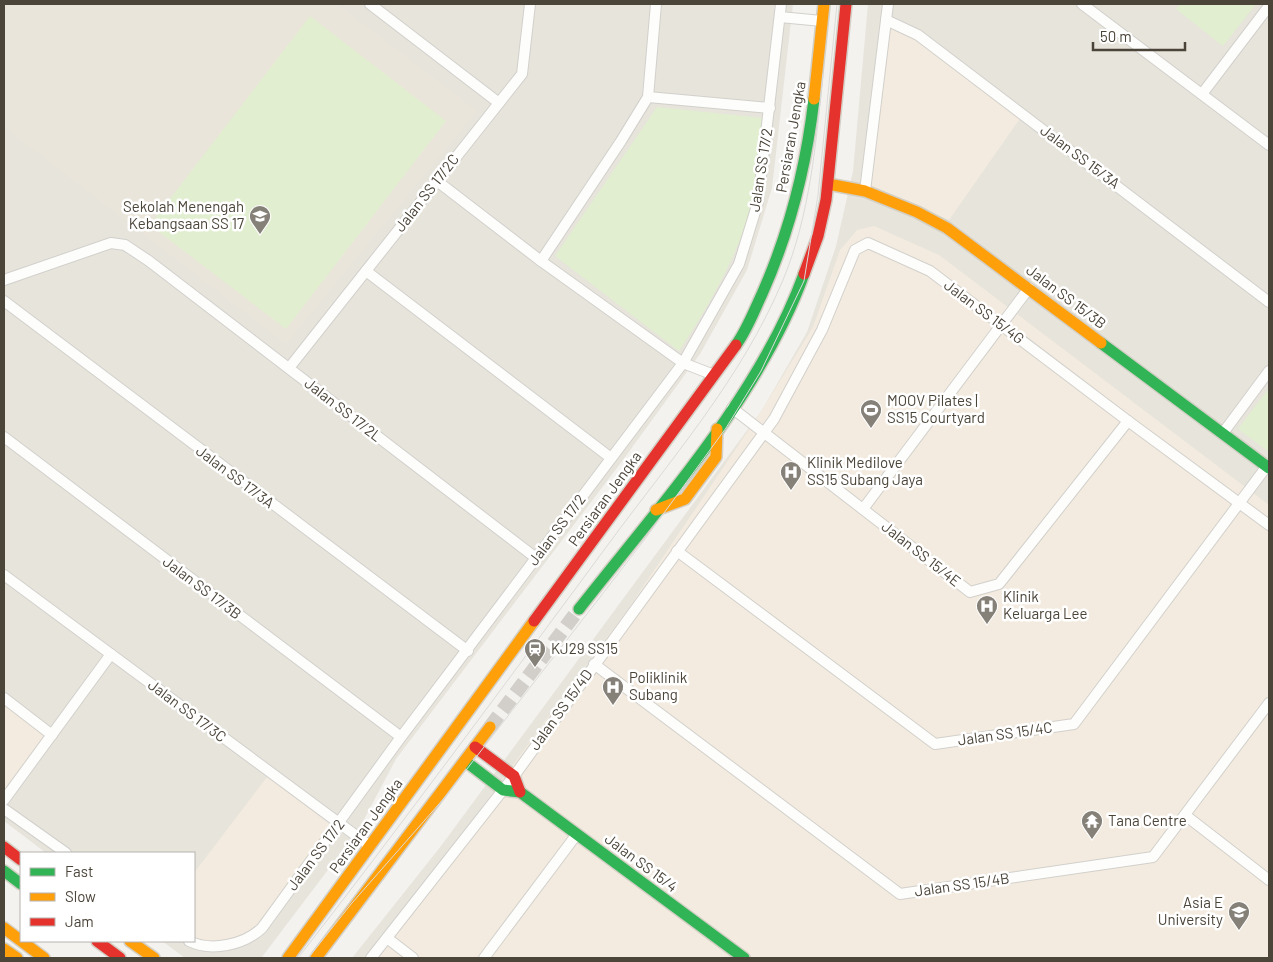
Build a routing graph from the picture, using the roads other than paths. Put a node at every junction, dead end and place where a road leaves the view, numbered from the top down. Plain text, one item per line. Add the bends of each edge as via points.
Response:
1 (370, 4) edge
2 (530, 4) edge
3 (656, 4) edge
4 (781, 4) edge
5 (824, 4) edge
6 (846, 4) edge
7 (888, 4) edge
8 (1082, 4) edge
9 (1269, 6) edge
10 (780, 16) junction
11 (886, 20) junction
12 (822, 21) junction
13 (1202, 94) junction
14 (648, 97) junction
15 (499, 103) junction
16 (770, 108) junction
17 (1269, 145) edge
18 (437, 181) junction
19 (828, 184) junction
20 (865, 191) junction
21 (541, 261) junction
22 (366, 271) junction
23 (4, 280) edge
24 (1028, 288) junction
25 (4, 301) edge
26 (1269, 302) edge
27 (1002, 324) junction
28 (683, 364) junction
29 (289, 368) junction
30 (1269, 371) edge
31 (714, 375) junction
32 (732, 408) junction
33 (1128, 421) junction
34 (717, 428) junction
35 (764, 433) junction
36 (1223, 433) junction
37 (4, 437) edge
38 (611, 458) junction
39 (1268, 467) edge
40 (1240, 502) junction
41 (863, 509) junction
42 (655, 510) junction
43 (1269, 525) edge
44 (677, 551) junction
45 (536, 558) junction
46 (4, 575) edge
47 (579, 609) tunnel mouth
48 (468, 651) junction
49 (111, 654) junction
50 (594, 664) junction
51 (4, 698) edge
52 (1269, 703) edge
53 (490, 727) tunnel mouth
54 (52, 735) junction
55 (401, 737) junction
56 (475, 747) junction
57 (465, 761) junction
58 (514, 776) junction
59 (503, 790) junction
60 (520, 792) junction
61 (4, 800) edge
62 (4, 809) edge
63 (1185, 815) junction
64 (340, 824) junction
65 (577, 834) junction
66 (370, 846) junction
67 (4, 847) edge
68 (65, 852) edge
69 (20, 859) edge
70 (4, 871) edge
71 (1269, 880) edge
72 (20, 883) edge
73 (4, 928) edge
74 (387, 938) junction
75 (20, 940) edge
76 (23, 942) edge
77 (98, 942) edge
78 (131, 942) edge
79 (192, 942) edge
80 (4, 949) edge
81 (16, 958) edge
82 (44, 958) edge
83 (120, 958) edge
84 (154, 958) edge
85 (288, 958) edge
86 (316, 958) edge
87 (371, 958) edge
88 (413, 958) edge
89 (484, 958) edge
90 (744, 958) edge

1 - 15 street
2 - 15 street, Jalan SS 17/2C via 522,74
3 - 14 street
4 - 10 street, Jalan SS 17/2
5 - 12 main road, Persiaran Jengka
6 - 19 main road
7 - 11 street
8 - 13 street
9 - 13 street
10 - 12 street
10 - 16 street, Jalan SS 17/2
11 - 20 street
11 - 26 street, Jalan SS 15/3A via 918,35
12 - 31 main road, Persiaran Jengka via 804,164 788,229 741,338
13 - 17 street
14 - 16 street
14 - 21 street
15 - 18 street, Jalan SS 17/2C
16 - 28 street, Jalan SS 17/2 via 758,202 739,264
18 - 21 street
18 - 22 street, Jalan SS 17/2C
19 - 20 main road, Jalan SS 15/3B
19 - 32 main road via 818,235 800,284 779,329
20 - 24 main road, Jalan SS 15/3B via 947,228
21 - 28 street
22 - 29 street, Jalan SS 17/2C
22 - 38 street
23 - 29 street, Jalan SS 17/2L via 111,243 125,244
24 - 27 street
24 - 36 main road, Jalan SS 15/3B
25 - 48 street, Jalan SS 17/3A
27 - 33 street, Jalan SS 15/4G
27 - 35 street, Jalan SS 15/4G via 930,271 868,244 860,246 855,250 822,330
27 - 41 street
28 - 31 street
28 - 38 street, Jalan SS 17/2
29 - 45 street, Jalan SS 17/2L
30 - 36 street
31 - 66 main road, Persiaran Jengka
32 - 34 main road
32 - 35 street, Jalan SS 15/4E
33 - 40 street, Jalan SS 15/4G
33 - 41 street, Jalan SS 15/4E via 999,584 970,592
34 - 42 main road
34 - 42 main road via 716,457 685,499
35 - 41 street, Jalan SS 15/4E
35 - 44 street, Jalan SS 15/4D
36 - 39 main road, Jalan SS 15/3B
37 - 55 street, Jalan SS 17/3B
38 - 45 street, Jalan SS 17/2
39 - 40 street, Jalan SS 15/4C
40 - 43 street, Jalan SS 15/4G
40 - 44 street, Jalan SS 15/4C via 1074,724 935,744
42 - 47 main road
44 - 50 street, Jalan SS 15/4D
45 - 48 street, Jalan SS 17/2
46 - 49 street, Jalan SS 17/3C
48 - 55 street, Jalan SS 17/2
49 - 54 street
49 - 64 street, Jalan SS 17/3C
50 - 58 street, Jalan SS 15/4D
50 - 63 street, Jalan SS 15/4B via 900,894 1153,857
51 - 54 street
52 - 63 street, Jalan SS 15/4B
53 - 56 main road
54 - 61 street
55 - 64 street, Jalan SS 17/2
56 - 57 main road
56 - 58 main road
57 - 59 main road
57 - 86 main road
58 - 59 street, Jalan SS 15/4D
58 - 60 main road
59 - 60 main road, Jalan SS 15/4
59 - 74 street, Jalan SS 15/4D
60 - 65 main road, Jalan SS 15/4
62 - 68 street
63 - 71 street
64 - 66 street, Jalan SS 17/3C
64 - 79 street, Jalan SS 17/2 via 254,935 223,946 206,947
65 - 89 street
65 - 90 main road, Jalan SS 15/4
66 - 85 main road, Persiaran Jengka
67 - 69 main road
70 - 72 main road
73 - 75 main road
74 - 87 street, Jalan SS 15/4D
74 - 88 street
76 - 82 main road
77 - 83 main road
78 - 84 main road
80 - 81 main road

